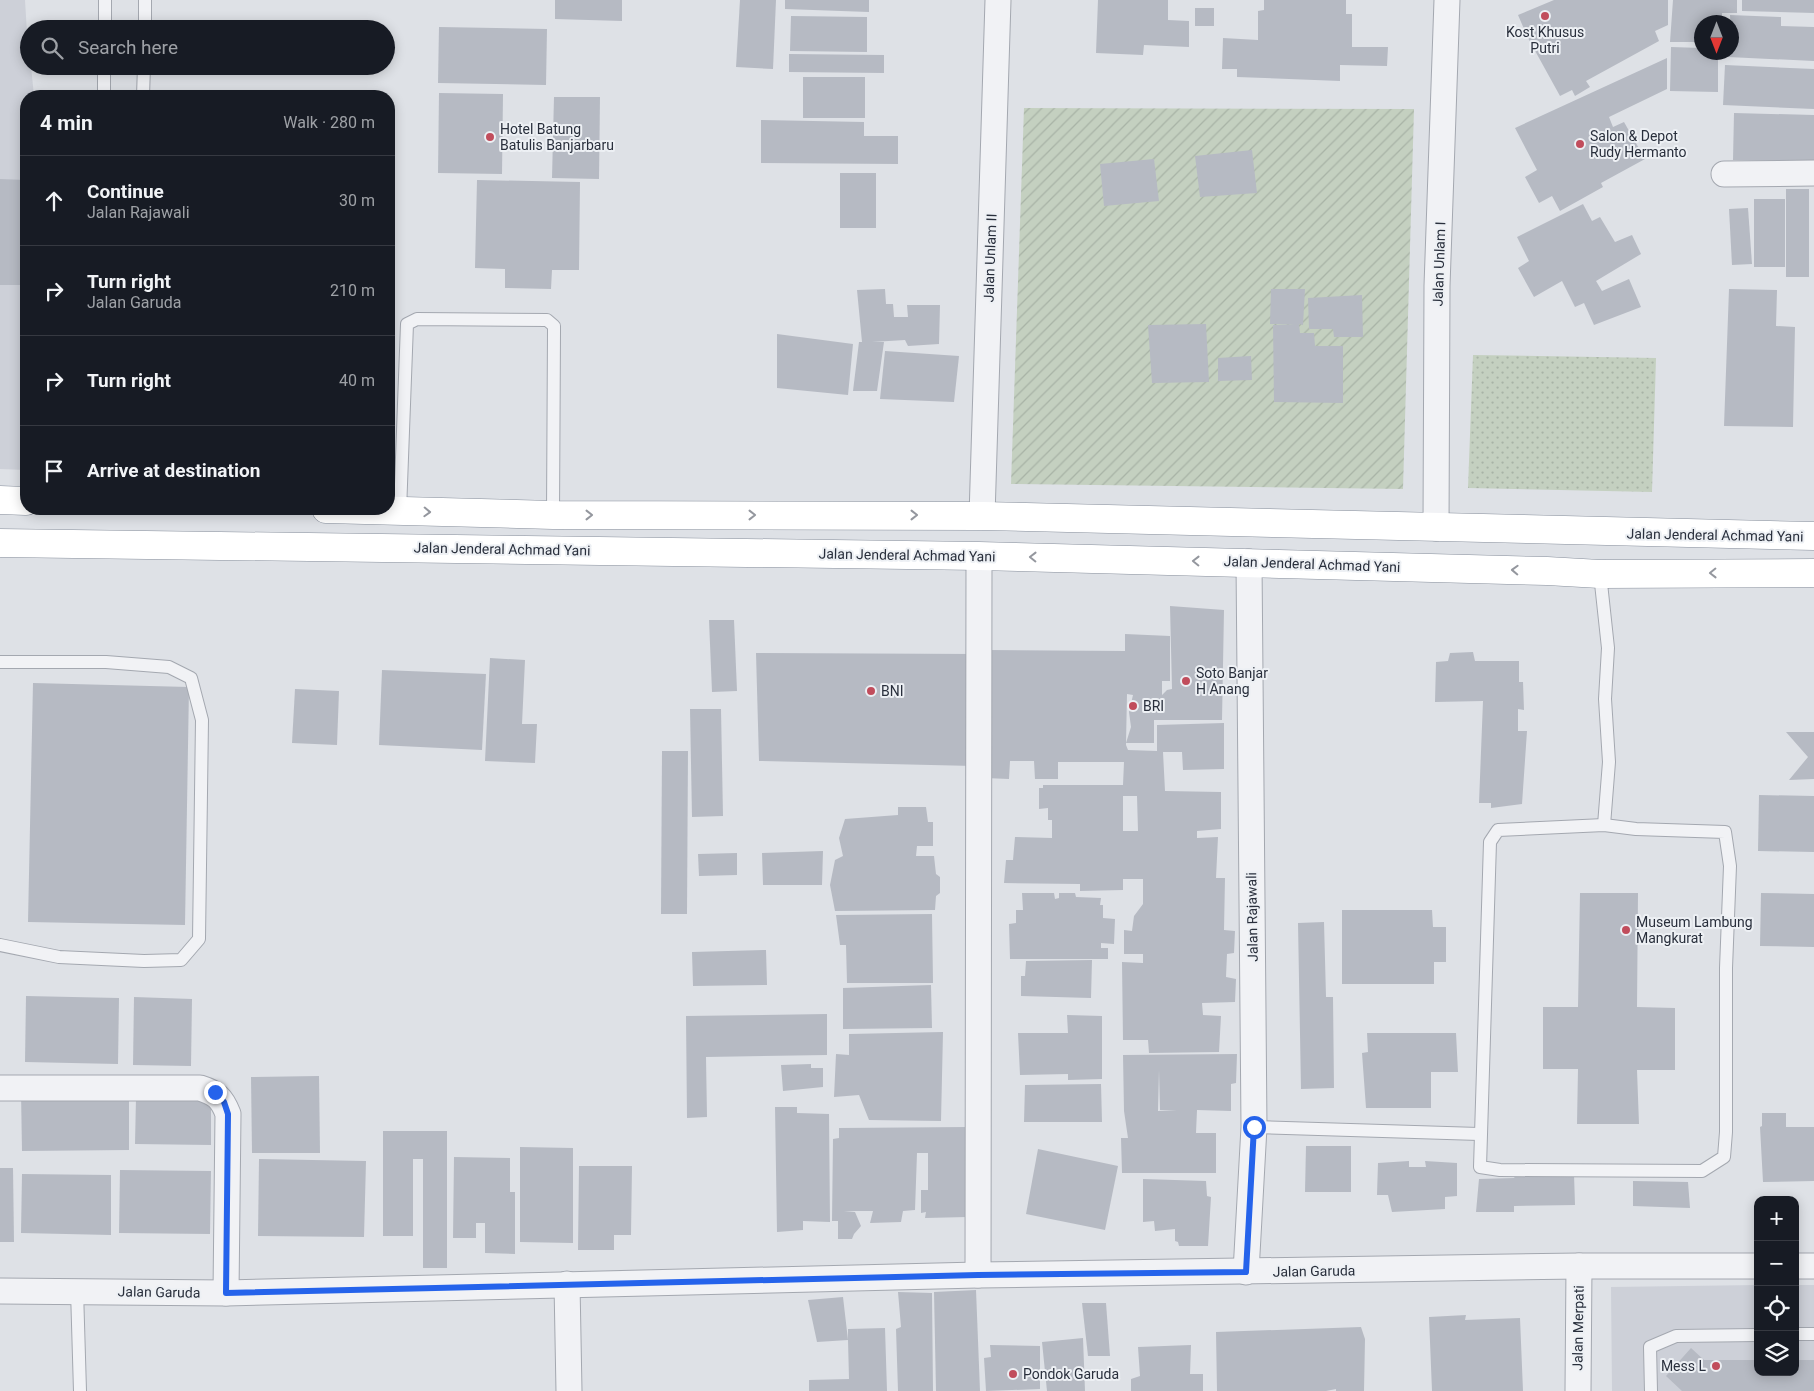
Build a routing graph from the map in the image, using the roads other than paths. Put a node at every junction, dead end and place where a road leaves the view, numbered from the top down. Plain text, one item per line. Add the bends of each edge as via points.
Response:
1 (106, 0) edge
2 (145, 0) edge
3 (998, 0) edge
4 (1447, 0) edge
5 (105, 20) edge
6 (145, 20) edge
7 (104, 75) edge
8 (144, 75) edge
9 (104, 90) edge
10 (143, 90) edge
11 (1814, 173) edge
12 (1724, 174) dead end
13 (0, 500) edge
14 (20, 501) edge
15 (395, 511) edge
16 (400, 511) junction
17 (553, 515) junction
18 (982, 516) junction
19 (1436, 528) junction
20 (1547, 531) junction
21 (1755, 536) junction
22 (1814, 536) edge
23 (0, 543) edge
24 (980, 556) junction
25 (1249, 562) junction
26 (1547, 571) junction
27 (1756, 572) junction
28 (1814, 573) edge
29 (1600, 574) junction
30 (0, 662) edge
31 (1604, 825) junction
32 (0, 945) edge
33 (0, 1088) edge
34 (1254, 1127) junction
35 (1479, 1134) junction
36 (1579, 1266) junction
37 (1754, 1266) edge
38 (1799, 1266) edge
39 (1814, 1266) edge
40 (1246, 1272) junction
41 (978, 1275) junction
42 (567, 1284) junction
43 (76, 1290) junction
44 (0, 1292) edge
45 (226, 1293) junction
46 (1799, 1334) edge
47 (1814, 1334) edge
48 (1754, 1335) edge
49 (80, 1391) edge
50 (569, 1391) edge
51 (1578, 1391) edge
52 (1651, 1391) edge

1 - 5 lane
2 - 6 lane
3 - 18 street, Jalan Unlam II
4 - 19 street, Jalan Unlam I via 1437,286
7 - 9 lane
8 - 10 lane
11 - 12 street
13 - 14 highway
15 - 16 highway, Jalan Jenderal Achmad Yani
16 -> 17 highway, Jalan Jenderal Achmad Yani
16 - 17 lane via 408,324 417,319 547,320 554,326
17 -> 18 highway, Jalan Jenderal Achmad Yani
18 - 19 highway, Jalan Jenderal Achmad Yani
19 - 20 highway, Jalan Jenderal Achmad Yani
20 - 21 highway, Jalan Jenderal Achmad Yani
20 - 26 highway
21 - 22 highway, Jalan Jenderal Achmad Yani
21 - 27 highway
23 - 24 highway, Jalan Jenderal Achmad Yani
25 -> 24 highway, Jalan Jenderal Achmad Yani
24 - 41 street
26 -> 25 highway, Jalan Jenderal Achmad Yani
25 - 34 street, Jalan Rajawali
26 - 29 highway, Jalan Jenderal Achmad Yani
27 - 28 highway, Jalan Jenderal Achmad Yani
27 -> 29 highway, Jalan Jenderal Achmad Yani
29 - 31 lane via 1608,648 1605,699 1609,762
30 - 32 lane via 106,662 169,666 191,678 202,720 199,938 181,960 59,957
31 - 35 lane via 1498,830 1490,842
31 - 35 lane via 1725,832 1730,866 1724,1157 1702,1171 1500,1170 1480,1167
33 - 45 street via 200,1088 215,1092 224,1102 228,1114
34 - 35 lane
34 - 40 street, Jalan Rajawali
36 - 37 street, Jalan Garuda
36 - 40 street, Jalan Garuda
36 - 51 street, Jalan Merpati
38 - 39 street
40 - 41 street, Jalan Garuda
41 - 42 street, Jalan Garuda
42 - 45 street, Jalan Garuda
42 - 50 street
43 - 44 street, Jalan Garuda
43 - 45 street, Jalan Garuda
43 - 49 lane
46 - 47 lane
48 - 52 lane via 1676,1336 1650,1347

